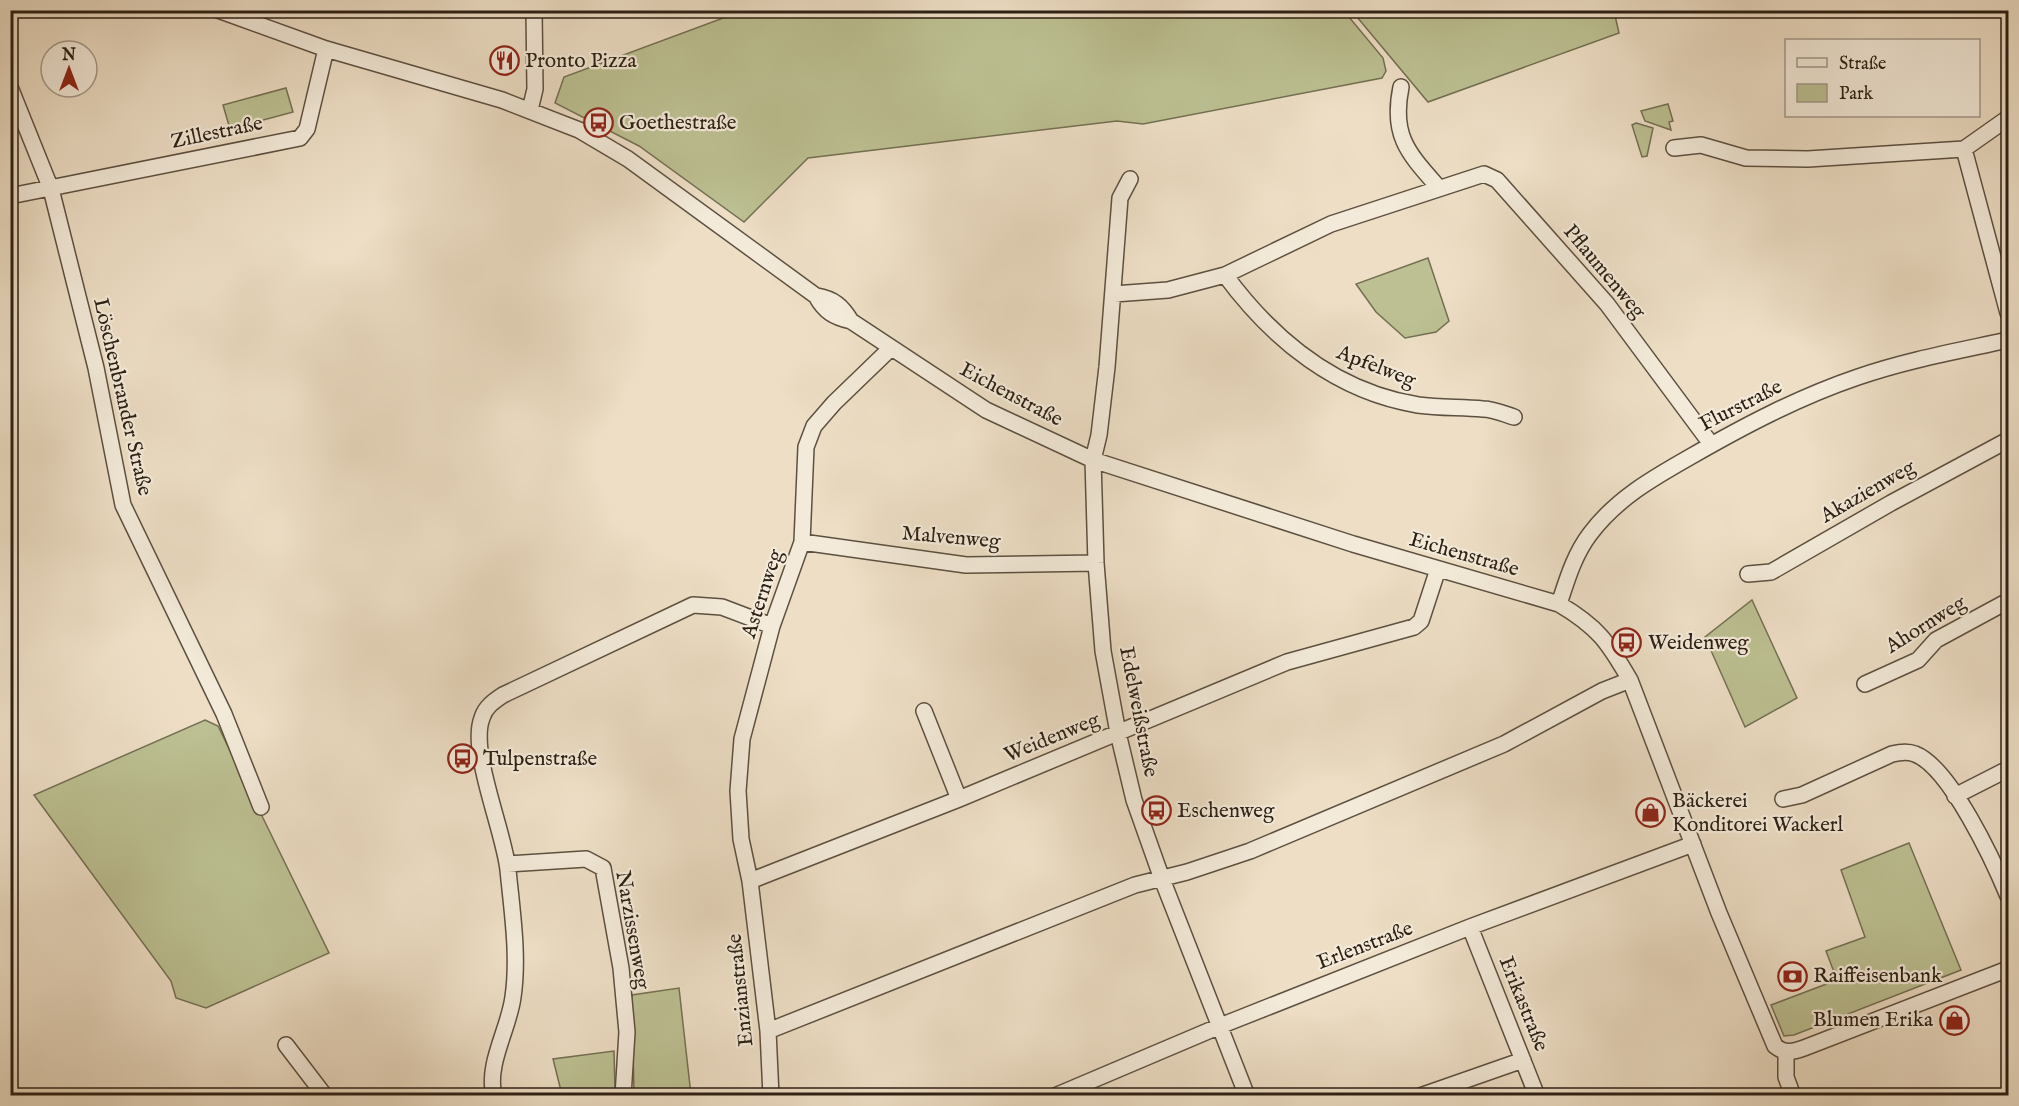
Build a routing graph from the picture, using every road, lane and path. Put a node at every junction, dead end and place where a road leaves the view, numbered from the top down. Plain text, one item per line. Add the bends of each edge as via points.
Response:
1 (219, 10) edge
2 (534, 10) edge
3 (326, 49) junction
4 (10, 87) edge
5 (1401, 87) dead end
6 (530, 110) junction
7 (2008, 118) edge
8 (1674, 148) dead end
9 (1964, 149) junction
10 (1130, 179) dead end
11 (1439, 188) junction
12 (51, 189) junction
13 (10, 196) edge
14 (1225, 275) junction
15 (1114, 294) junction
16 (2008, 313) edge
17 (2008, 340) edge
18 (891, 348) junction
19 (1514, 417) dead end
20 (2008, 440) edge
21 (1711, 444) junction
22 (1093, 460) junction
23 (802, 542) junction
24 (1096, 563) junction
25 (1438, 569) junction
26 (1748, 574) dead end
27 (2008, 601) edge
28 (1558, 604) junction
29 (772, 626) junction
30 (1630, 680) junction
31 (1865, 684) dead end
32 (924, 711) dead end
33 (1118, 733) junction
34 (2008, 769) edge
35 (1955, 796) junction
36 (959, 799) junction
37 (1783, 799) dead end
38 (261, 807) dead end
39 (1693, 844) junction
40 (507, 864) junction
41 (1162, 879) junction
42 (750, 881) junction
43 (2008, 896) edge
44 (1470, 927) junction
45 (2008, 969) edge
46 (1220, 1026) junction
47 (768, 1031) junction
48 (285, 1045) dead end
49 (1785, 1052) junction
50 (1523, 1060) junction
51 (325, 1095) edge
52 (494, 1095) edge
53 (623, 1095) edge
54 (771, 1095) edge
55 (1055, 1095) edge
56 (1247, 1095) edge
57 (1420, 1095) edge
58 (1537, 1095) edge
59 (1793, 1095) edge

1 - 3 street, Eichenstraße
2 - 6 street via 535,89
3 - 6 street, Eichenstraße
3 - 12 street, Zillestraße via 307,129 300,138
4 - 12 street, Löschenbrander Straße
5 - 11 street via 1396,112 1408,152
6 - 18 street, Eichenstraße via 579,130 628,159 816,296 823,308
7 - 9 street
8 - 9 street via 1701,145 1746,158 1777,159
9 - 16 street
10 - 15 street via 1120,198
11 - 14 street, Pflaumenweg via 1331,224
11 - 21 street, Pflaumenweg via 1484,174 1497,180 1607,304
12 - 13 street
12 - 38 street, Löschenbrander Straße via 96,368 123,505 224,714
14 - 15 street, Pflaumenweg via 1168,290
14 - 19 street, Apfelweg via 1250,309 1281,338 1335,377 1416,405 1485,409
15 - 22 street via 1100,435
17 - 21 street, Flurstraße via 1859,376 1782,407
18 - 22 street, Eichenstraße via 986,410
18 - 23 street, Asternweg via 814,426 806,447
20 - 26 street, Akazienweg via 1771,572
21 - 28 street, Flurstraße via 1654,477 1610,511 1580,548
22 - 24 street, Edelweißstraße
22 - 25 street, Eichenstraße
23 - 24 street, Malvenweg via 966,565
23 - 29 street, Asternweg
24 - 33 street, Edelweißstraße via 1103,651
25 - 28 street, Eichenstraße
25 - 33 street, Weidenweg via 1421,621 1414,627 1287,662
27 - 31 street, Ahornweg via 1936,640 1918,660
28 - 30 street, Eichenstraße via 1596,629
29 - 40 street via 722,608 693,605 491,704 481,719 478,751
29 - 42 street, Asternweg via 742,739 738,791 741,839
30 - 39 street, Eichenstraße
30 - 41 street via 1448,768 1250,850
32 - 36 street
33 - 36 street, Weidenweg
33 - 41 street, Edelweißstraße via 1134,800
34 - 35 street
35 - 37 street via 1924,759 1905,752 1892,754 1802,795
35 - 43 street via 1986,844
36 - 42 street, Weidenweg
39 - 44 street, Erlenstraße
39 - 49 street, Eichenstraße via 1775,1046
40 - 52 street via 514,928 513,998 494,1069
40 - 53 street, Narzissenweg via 586,859 603,868 627,1032
41 - 46 street, Edelweißstraße
41 - 47 street via 1135,885
42 - 47 street, Enzianstraße
44 - 46 street, Erlenstraße
44 - 50 street, Erikastraße
45 - 49 street
46 - 55 street, Erlenstraße
46 - 56 street, Edelweißstraße
47 - 54 street, Enzianstraße
48 - 51 street
49 - 59 street via 1786,1077
50 - 57 street
50 - 58 street, Erikastraße

